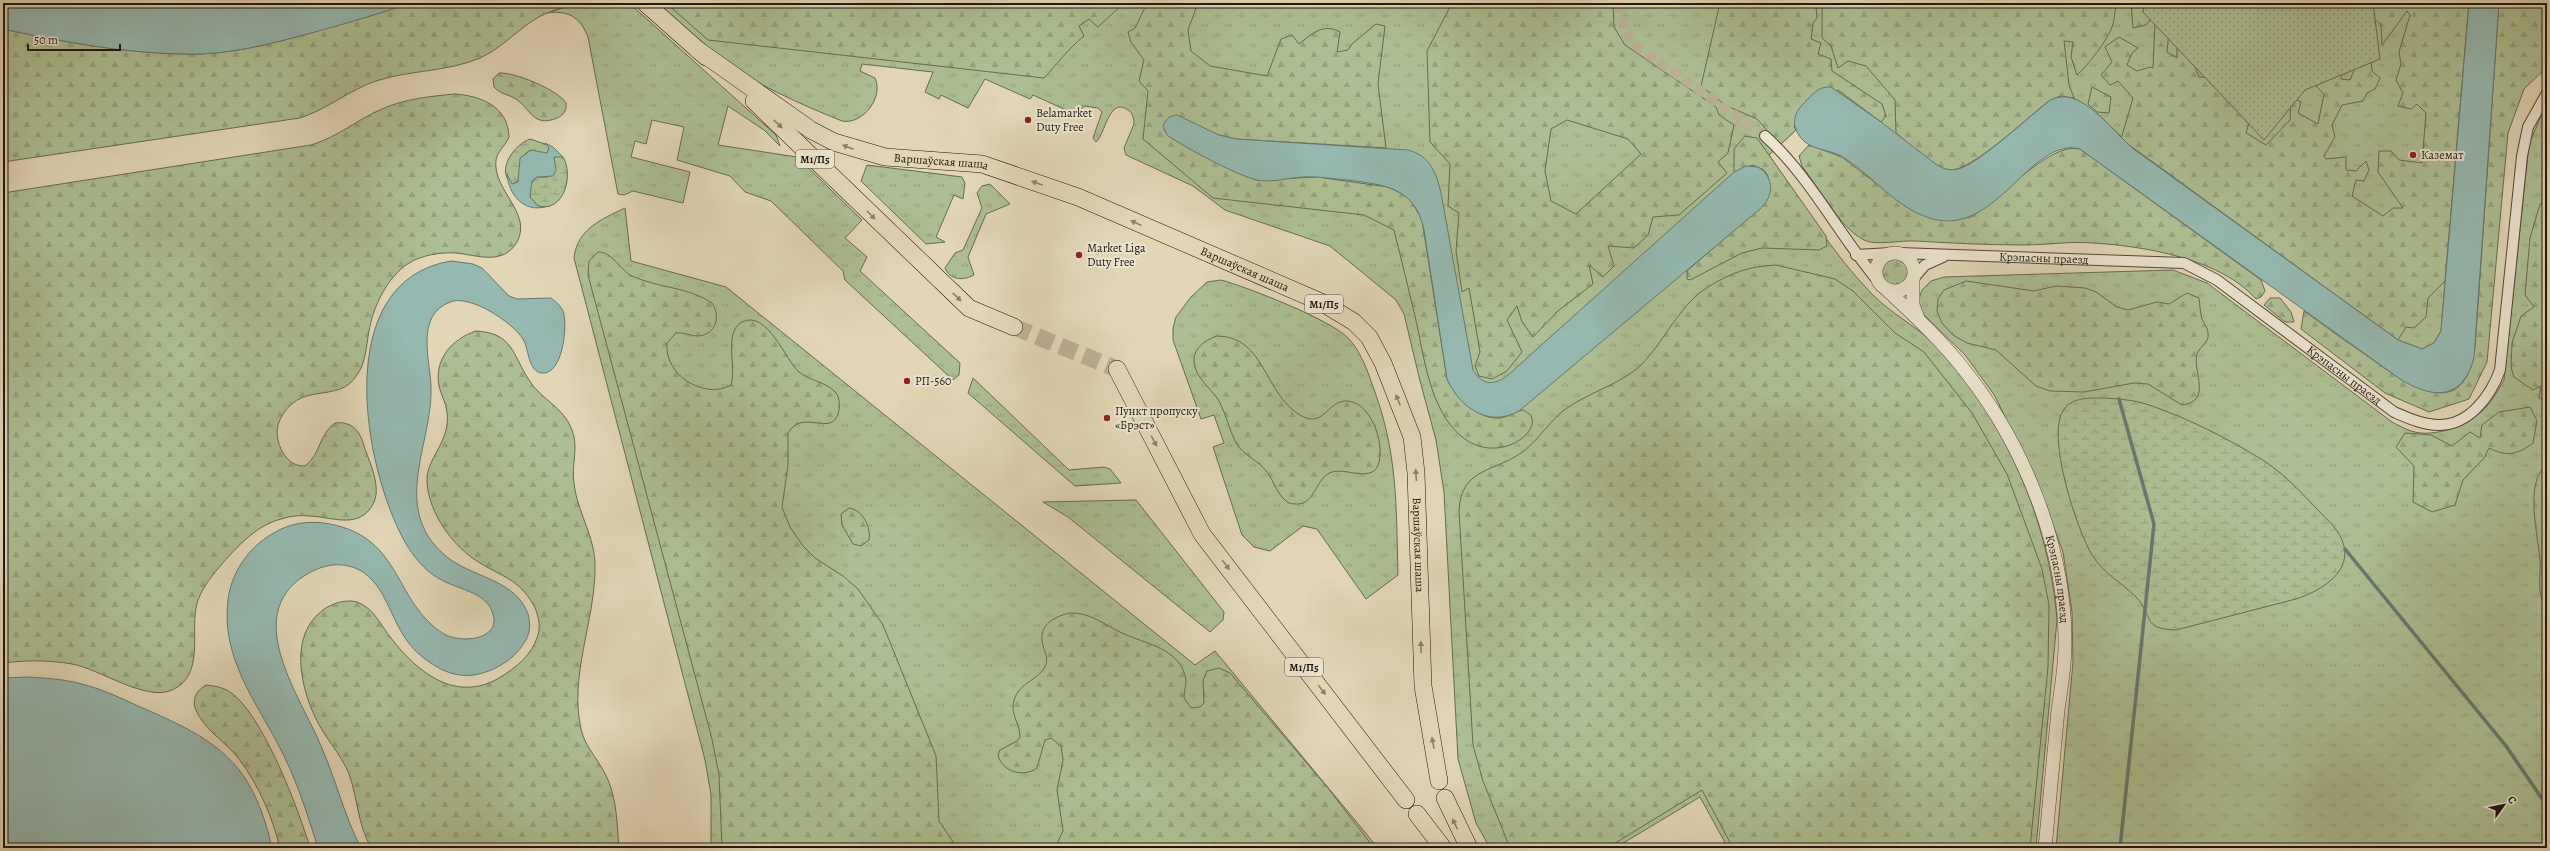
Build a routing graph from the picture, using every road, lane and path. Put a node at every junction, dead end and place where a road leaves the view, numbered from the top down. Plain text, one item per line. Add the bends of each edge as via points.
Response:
1 (645, 3) edge
2 (698, 50) junction
3 (2547, 93) edge
4 (1765, 136) tunnel mouth
5 (1895, 253) junction
6 (1952, 254) junction
7 (1856, 255) junction
8 (1913, 279) junction
9 (1882, 285) junction
10 (1920, 321) junction
11 (1014, 327) tunnel mouth
12 (1116, 370) tunnel mouth
13 (1440, 781) dead end
14 (1444, 798) dead end
15 (1406, 800) dead end
16 (1417, 814) dead end
17 (1444, 848) edge
18 (1469, 848) edge
19 (2045, 848) edge

1 - 2 highway, Варшаўская шаша / М1/П5
2 -> 11 highway, Варшаўская шаша / М1/П5 via 969,308
13 -> 2 highway, Варшаўская шаша / М1/П5 via 1423,686 1416,473 1412,437 1383,363 1363,330 1321,302 1074,196 982,164 885,157 834,142 779,108
3 - 6 street, Крэпасны праезд via 2528,127 2522,156 2500,370 2494,387 2477,408 2440,425 2415,421 2394,412 2217,280 2184,263
4 - 7 street, Крэпасны праезд via 1792,168
5 - 6 street, Крэпасны праезд
5 - 7 street, Крэпасны праезд
5 - 8 street via 1905,255 1913,266
5 - 9 street via 1886,255 1878,263 1876,269
6 - 8 street via 1924,265
7 - 9 street, Крэпасны праезд
8 - 9 street via 1905,288 1893,291
8 - 10 street via 1913,305
9 - 10 street, Крэпасны праезд
10 - 19 street, Крэпасны праезд via 1966,372 1999,420 2034,493 2052,548 2062,596 2065,646
12 -> 15 highway, М1/П5 via 1202,534
18 -> 14 highway
16 - 17 highway

